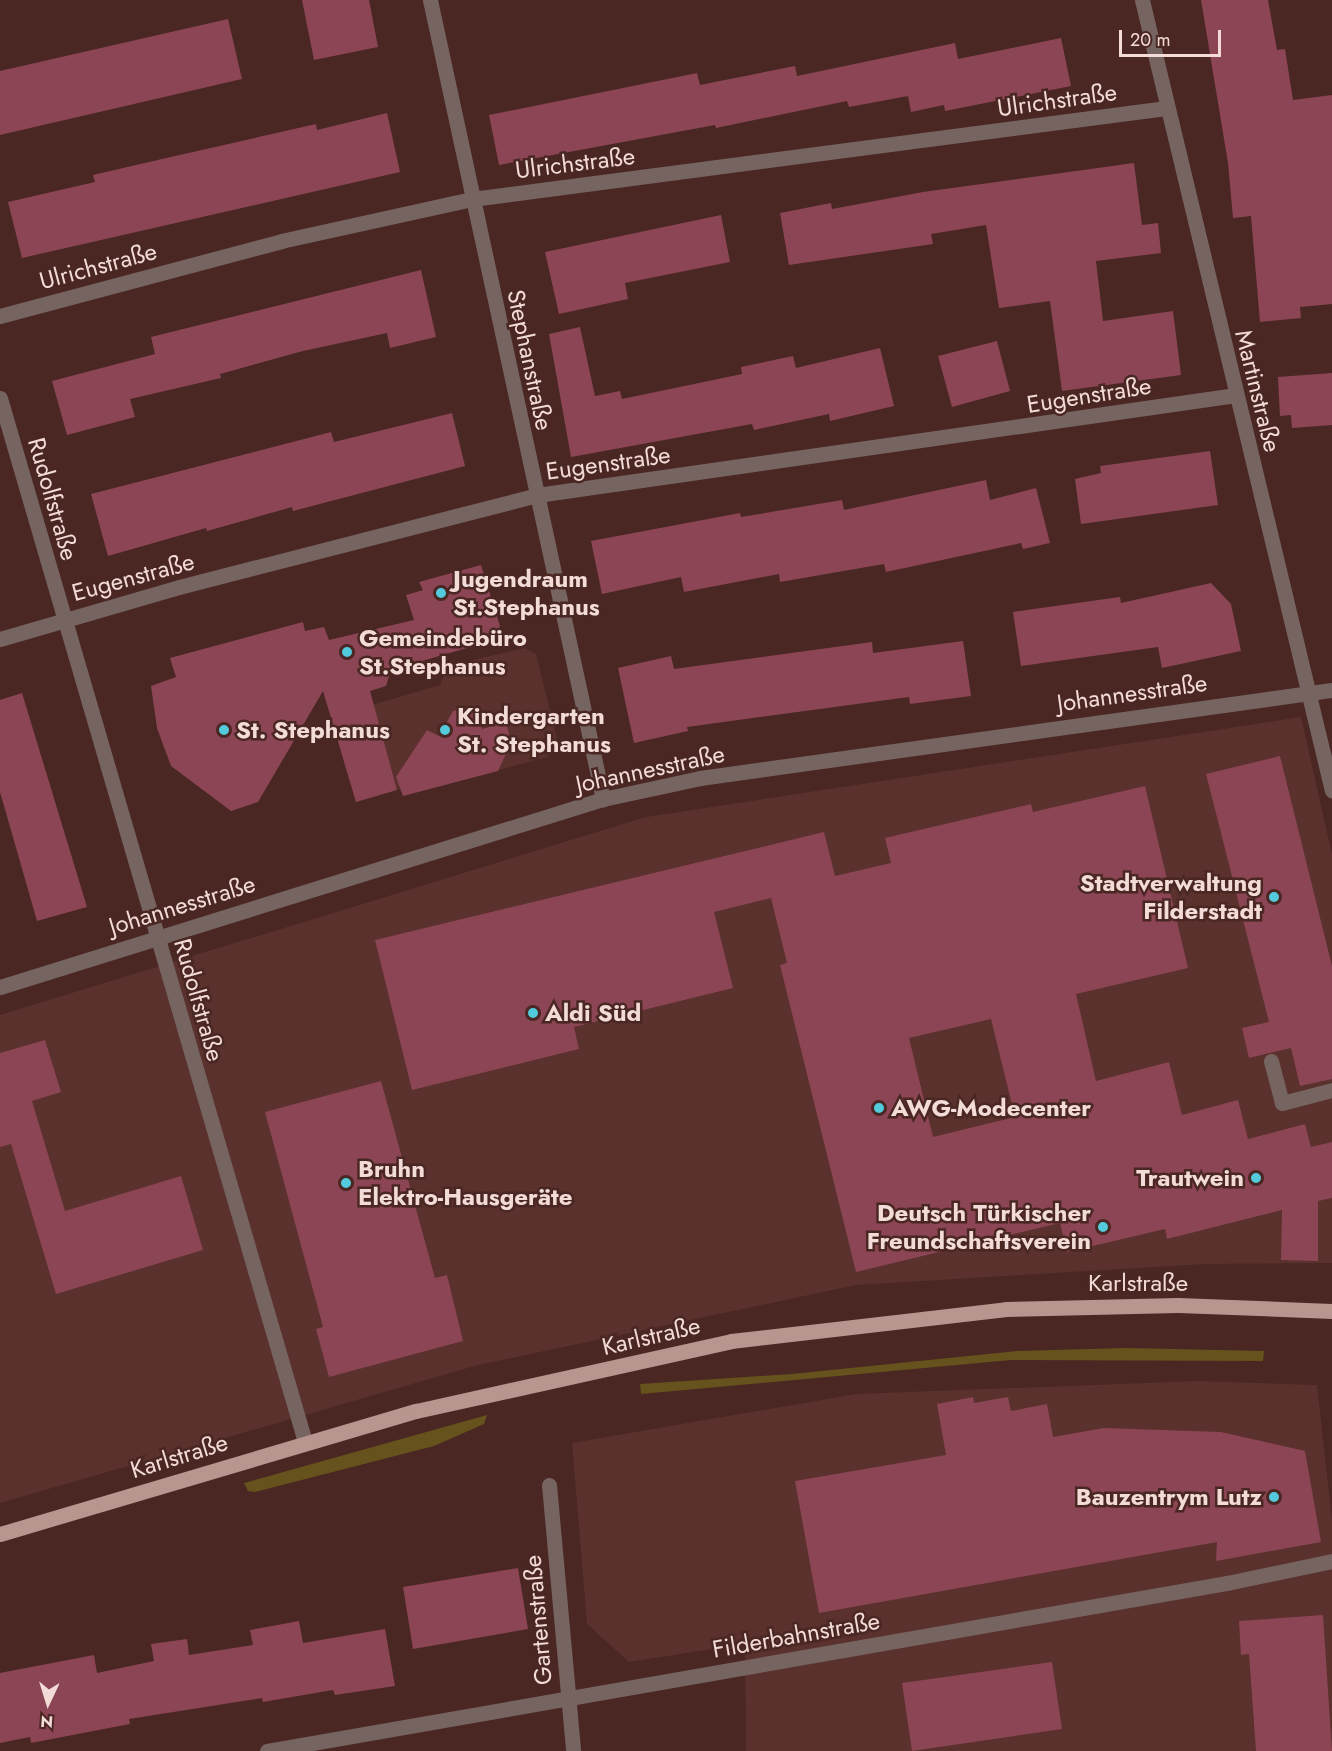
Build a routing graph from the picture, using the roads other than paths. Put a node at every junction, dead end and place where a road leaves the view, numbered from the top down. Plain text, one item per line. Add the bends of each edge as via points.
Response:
1 (430, 0) edge
2 (1142, 0) edge
3 (1166, 108) junction
4 (471, 199) junction
5 (0, 316) edge
6 (1236, 395) junction
7 (0, 398) edge
8 (537, 495) junction
9 (65, 619) junction
10 (0, 639) edge
11 (1332, 690) edge
12 (1308, 693) junction
13 (1332, 791) edge
14 (603, 799) junction
15 (157, 936) junction
16 (0, 987) edge
17 (1272, 1061) dead end
18 (1332, 1090) edge
19 (1332, 1311) edge
20 (305, 1442) junction
21 (549, 1485) dead end
22 (0, 1534) edge
23 (1332, 1561) edge
24 (567, 1700) junction
25 (267, 1751) edge
26 (573, 1751) edge

1 - 4 street, Stephanstraße
2 - 3 street, Martinstraße
3 - 4 street, Ulrichstraße
3 - 6 street, Martinstraße
4 - 5 street, Ulrichstraße via 281,241
4 - 8 street, Stephanstraße
6 - 8 street, Eugenstraße
6 - 12 street, Martinstraße
7 - 9 street, Rudolfstraße
8 - 9 street, Eugenstraße
8 - 14 street, Stephanstraße
9 - 10 street, Eugenstraße
9 - 15 street, Rudolfstraße
11 - 12 street, Johannesstraße
12 - 13 street, Martinstraße
12 - 14 street, Johannesstraße via 711,777
14 - 15 street, Johannesstraße
15 - 16 street, Johannesstraße
15 - 20 street, Rudolfstraße
17 - 18 street via 1282,1103
19 - 20 main road, Karlstraße via 1093,1305 982,1311 776,1334 533,1384
20 - 22 main road, Karlstraße
21 - 24 street, Gartenstraße
23 - 24 street, Filderbahnstraße
24 - 25 street, Filderbahnstraße
24 - 26 street, Gartenstraße

